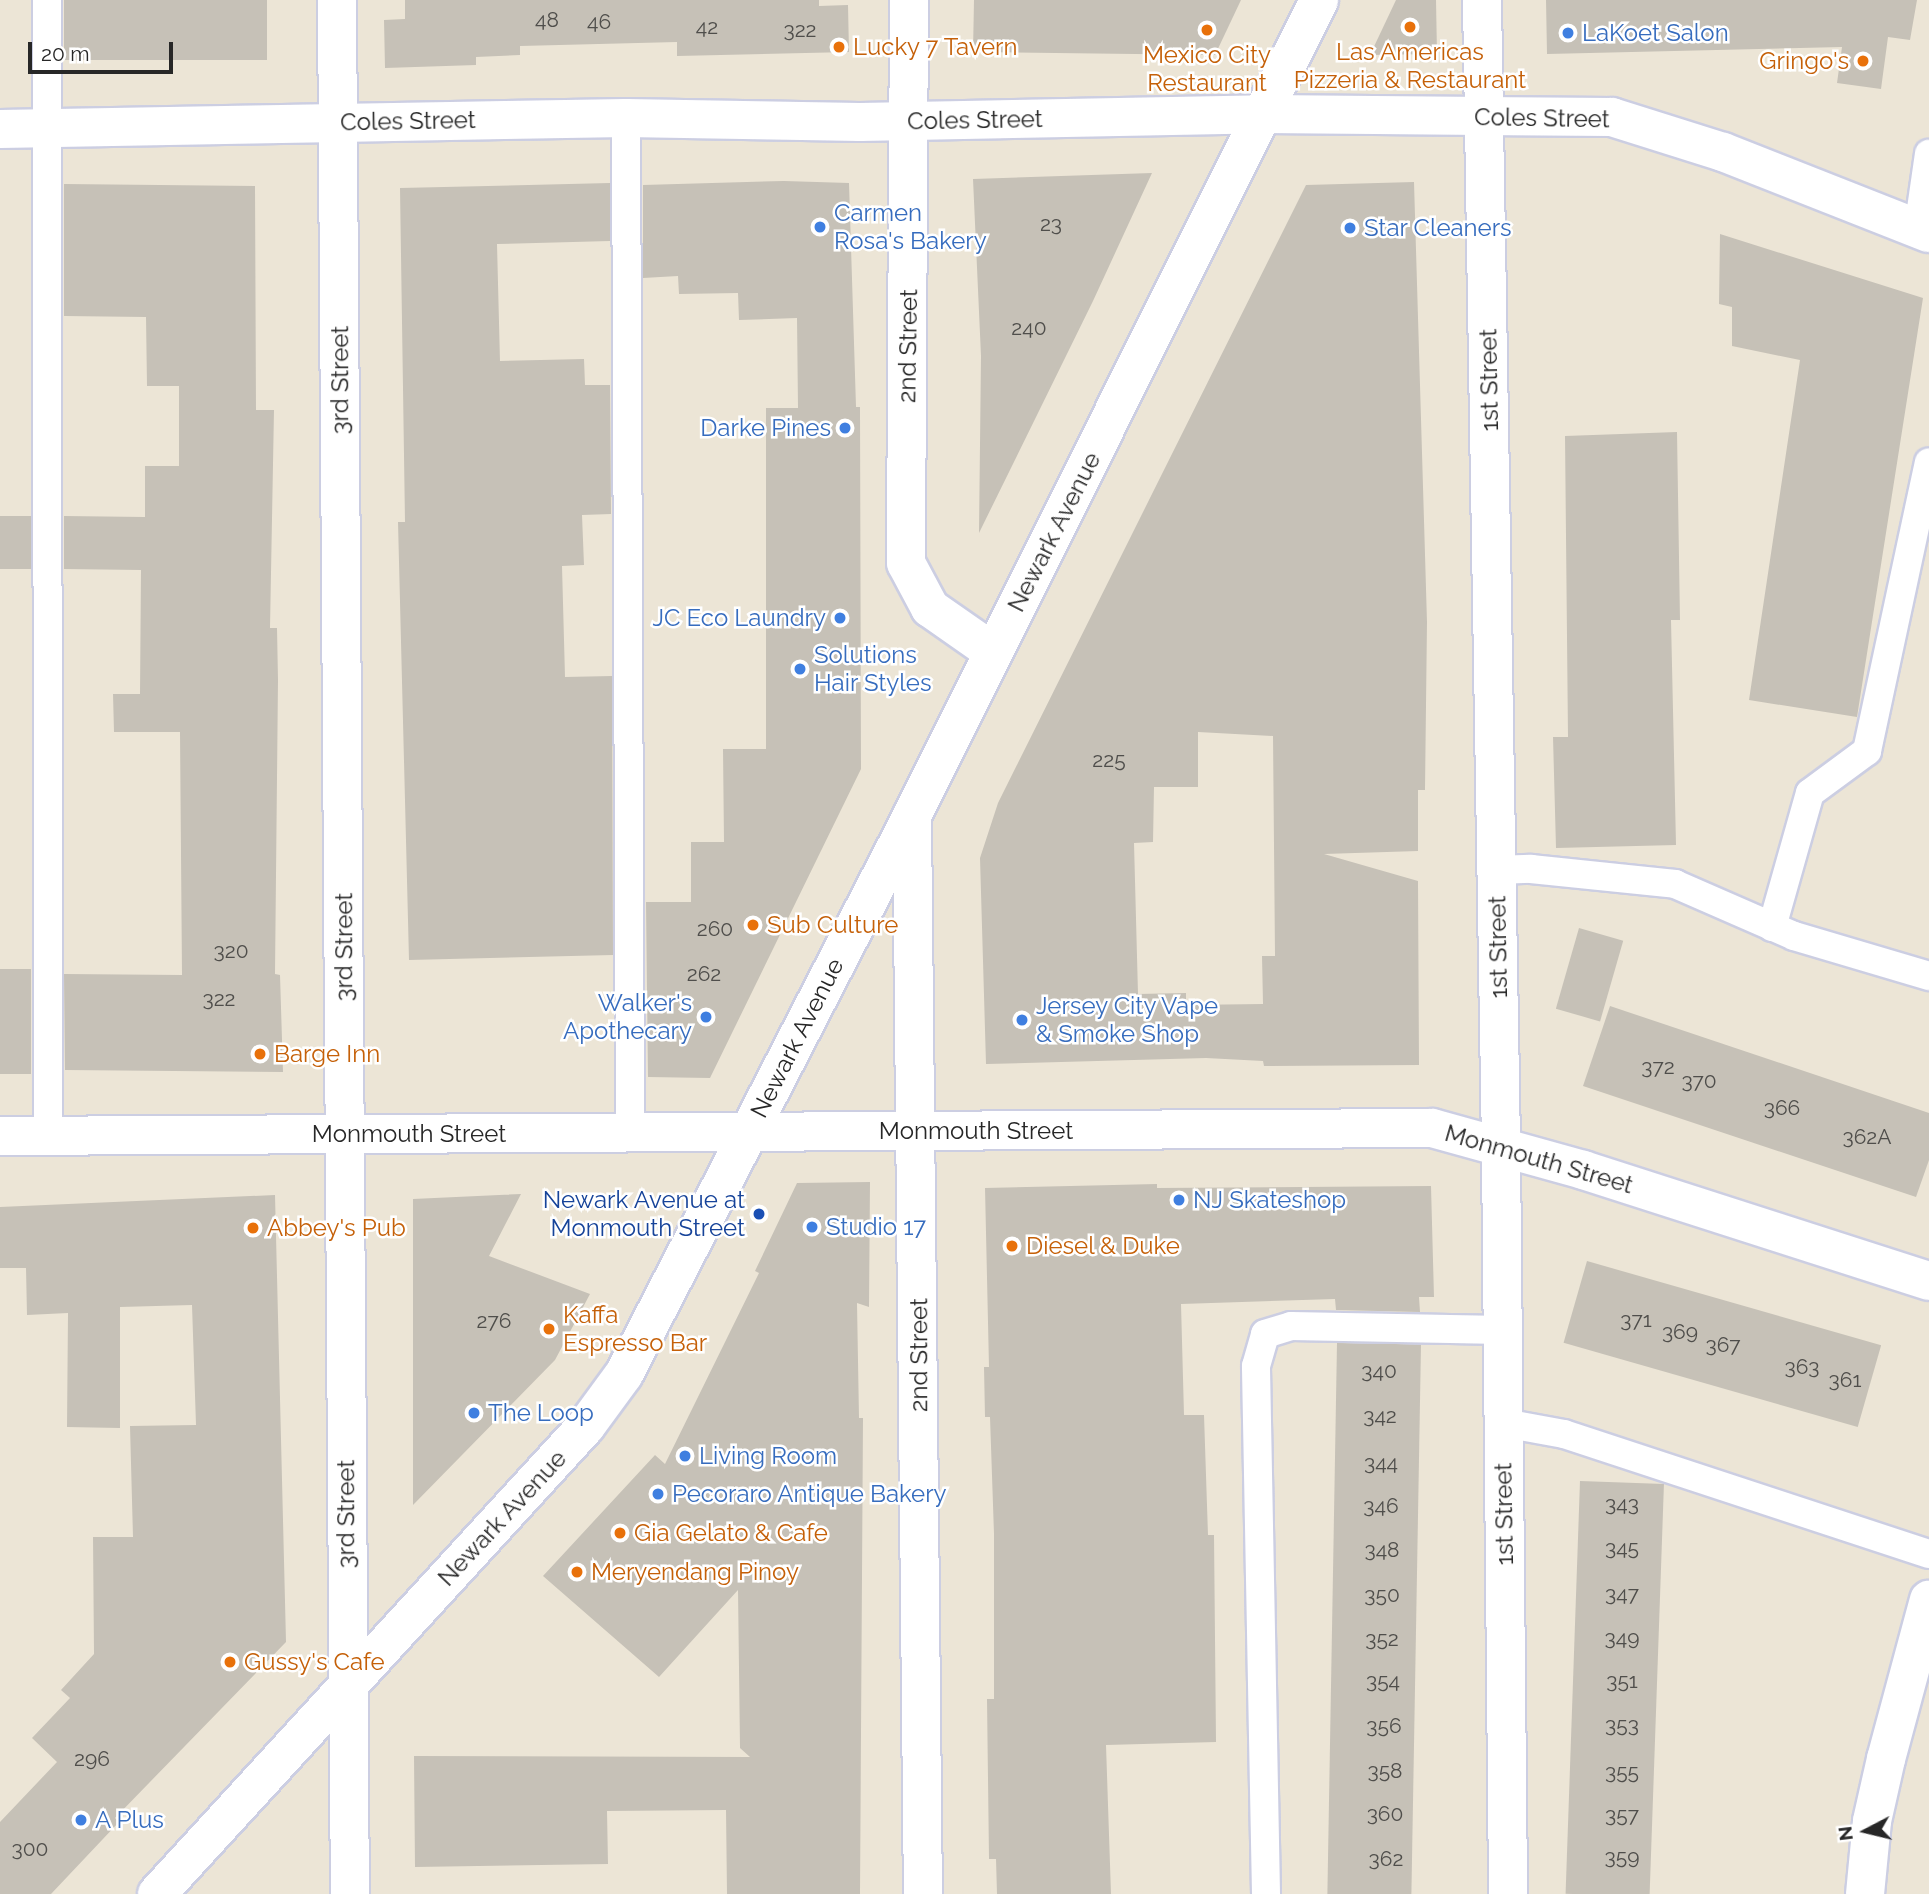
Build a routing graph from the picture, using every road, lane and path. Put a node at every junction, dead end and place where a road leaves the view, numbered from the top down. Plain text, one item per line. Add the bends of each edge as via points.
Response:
1 (47, 0) edge
2 (337, 0) edge
3 (909, 0) edge
4 (1319, 0) edge
5 (1482, 0) edge
6 (1264, 114) junction
7 (1485, 117) junction
8 (626, 118) junction
9 (338, 122) junction
10 (911, 122) junction
11 (0, 129) edge
12 (47, 129) junction
13 (1929, 154) edge
14 (1923, 232) edge
15 (1929, 463) edge
16 (993, 652) junction
17 (912, 816) junction
18 (1496, 870) junction
19 (1772, 927) junction
20 (1929, 976) edge
21 (918, 1131) junction
22 (749, 1132) junction
23 (630, 1133) junction
24 (346, 1134) junction
25 (0, 1136) edge
26 (48, 1136) junction
27 (1501, 1148) junction
28 (1929, 1281) edge
29 (1503, 1330) junction
30 (1504, 1423) junction
31 (1929, 1554) edge
32 (1929, 1600) edge
33 (347, 1686) junction
34 (157, 1894) edge
35 (351, 1894) edge
36 (923, 1894) edge
37 (1266, 1894) edge
38 (1508, 1894) edge
39 (1865, 1894) edge

1 - 12 lane
2 - 9 street, 3rd Street
3 - 10 street, 2nd Street
4 - 6 street, Newark Avenue
5 - 7 street, 1st Street
6 - 7 street, Coles Street
6 - 10 street, Coles Street
6 - 16 street, Newark Avenue
7 - 14 street, Coles Street via 1612,117 1723,152
7 - 18 street, 1st Street
8 - 9 street, Coles Street
8 - 10 street, Coles Street
8 - 23 lane
9 - 12 street, Coles Street
9 - 24 street, 3rd Street
10 - 16 street, 2nd Street via 906,563 930,608
11 - 12 street, Coles Street
12 - 26 lane
13 - 14 lane
15 - 19 lane via 1867,751 1810,793
16 - 17 street, Newark Avenue
17 - 21 street, 2nd Street
17 - 22 street, Newark Avenue
18 - 19 lane via 1531,869 1675,884
18 - 27 street, 1st Street
19 - 20 lane
21 - 22 street, Monmouth Street
21 - 27 street, Monmouth Street via 1432,1128
21 - 36 street, 2nd Street
22 - 23 street, Monmouth Street
22 - 33 street, Newark Avenue via 655,1320 617,1384 586,1426
23 - 24 street, Monmouth Street
24 - 26 street, Monmouth Street
24 - 33 street, 3rd Street
25 - 26 street, Monmouth Street
27 - 28 street, Monmouth Street
27 - 29 street, 1st Street
29 - 30 street, 1st Street
29 - 37 lane via 1291,1326 1265,1334 1256,1366
30 - 31 lane via 1564,1434
30 - 38 street, 1st Street
32 - 39 street via 1872,1821
33 - 34 street, Newark Avenue
33 - 35 street, 3rd Street

